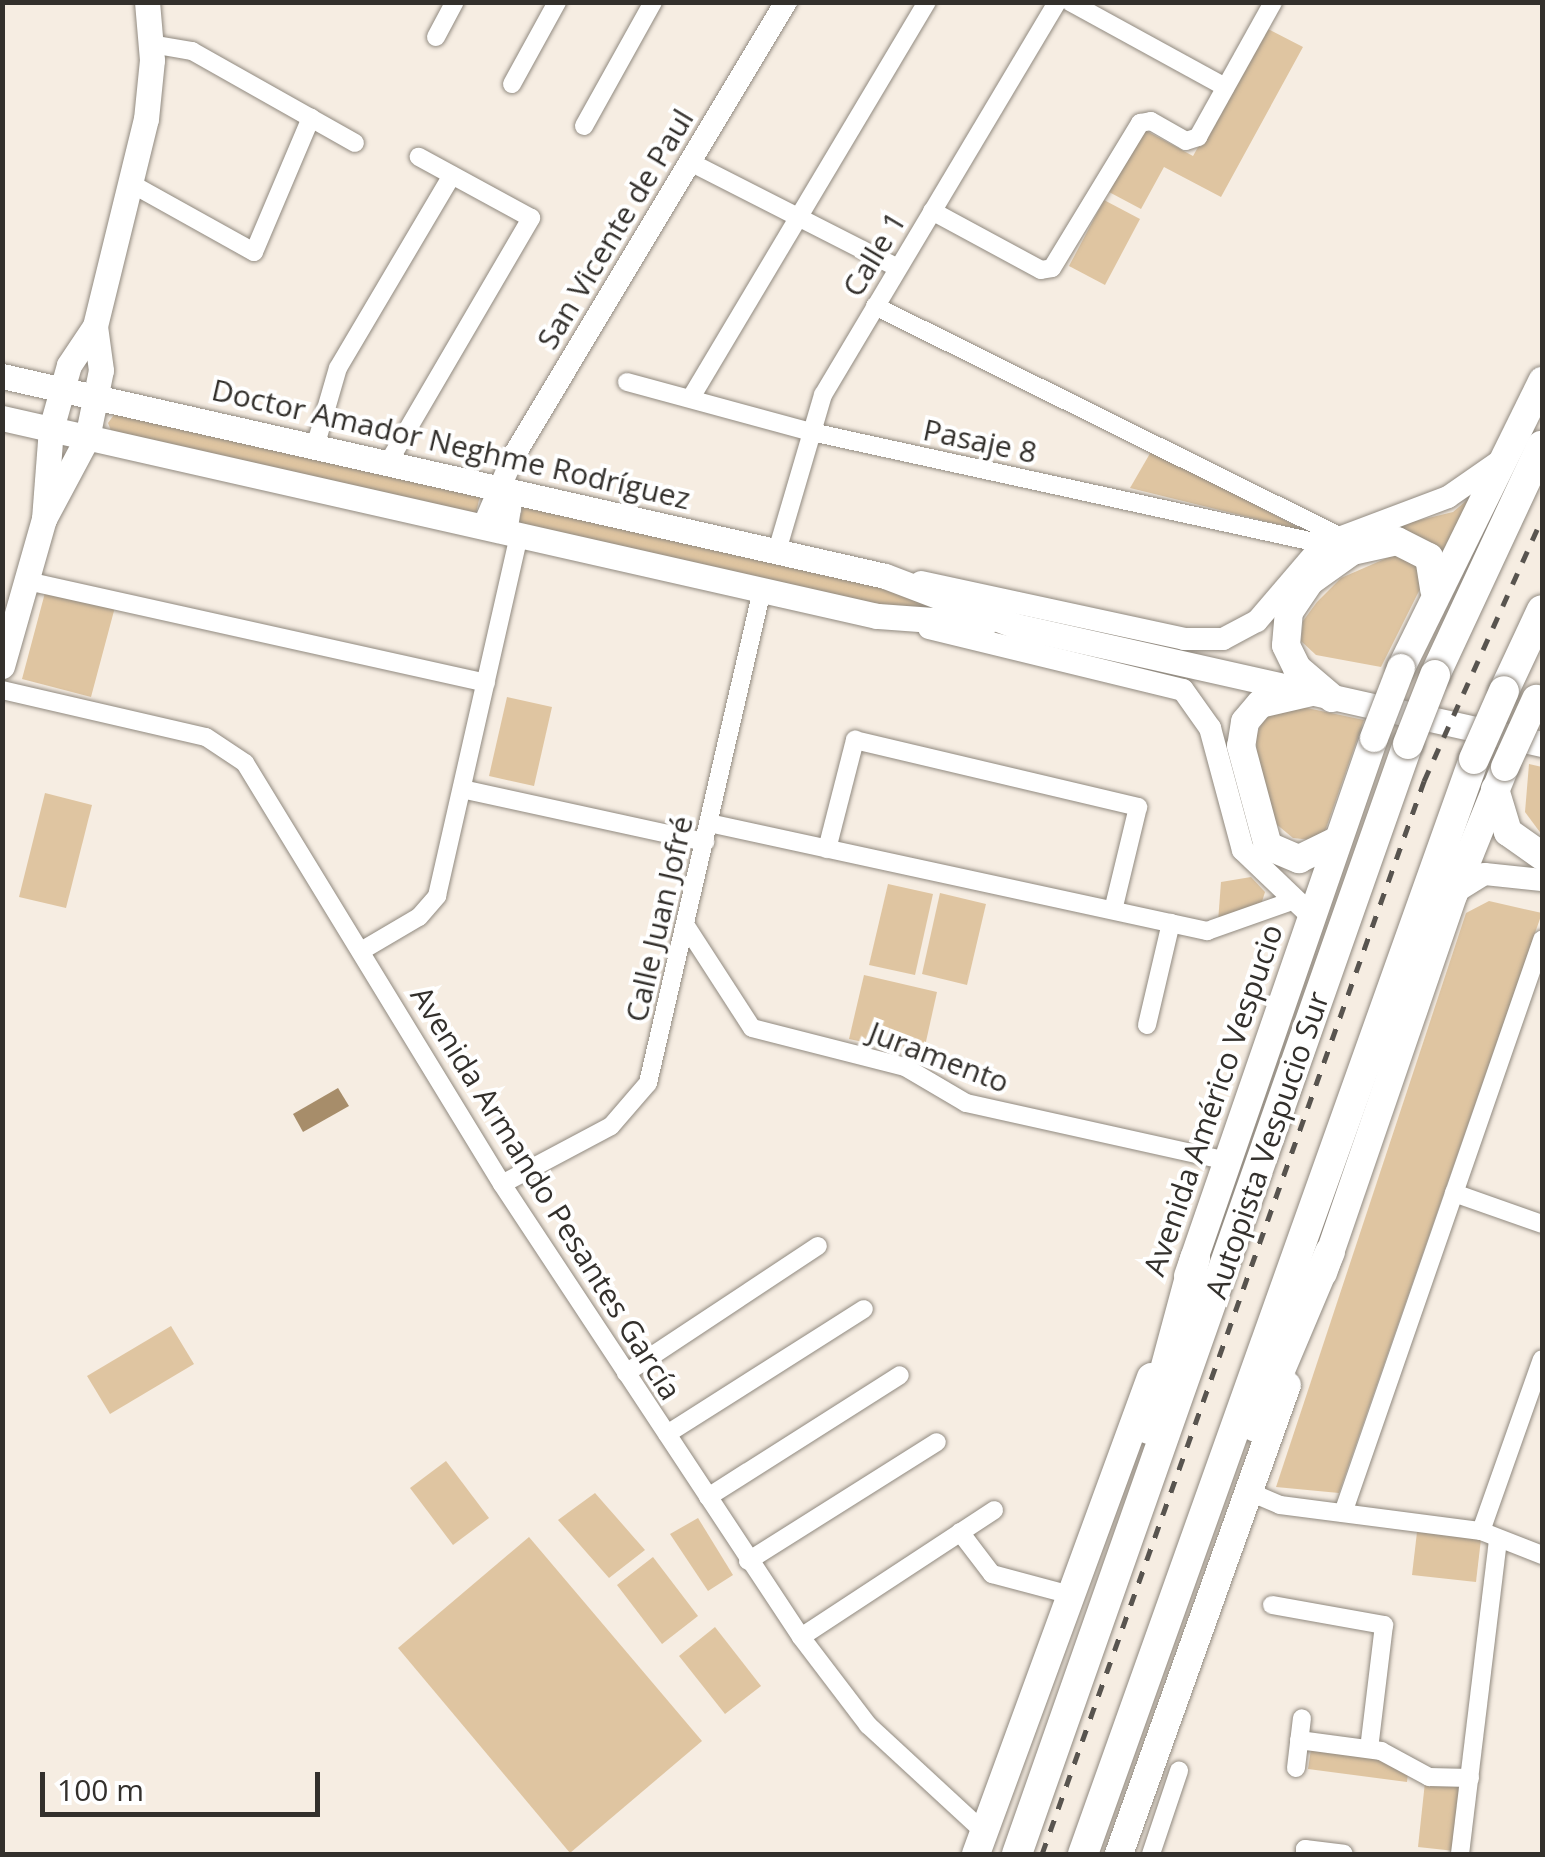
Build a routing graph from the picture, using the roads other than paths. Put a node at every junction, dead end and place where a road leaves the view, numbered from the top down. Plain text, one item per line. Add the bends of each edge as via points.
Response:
1 (147, 2) edge
2 (455, 2) edge
3 (558, 2) edge
4 (654, 2) edge
5 (786, 2) edge
6 (928, 2) edge
7 (1057, 2) edge
8 (1070, 2) edge
9 (1272, 2) edge
10 (436, 37) dead end
11 (151, 44) junction
12 (512, 84) dead end
13 (1225, 87) junction
14 (311, 118) junction
15 (584, 126) dead end
16 (355, 143) dead end
17 (419, 157) dead end
18 (690, 162) junction
19 (452, 175) junction
20 (130, 183) junction
21 (932, 211) junction
22 (798, 218) junction
23 (898, 268) junction
24 (876, 306) junction
25 (95, 326) junction
26 (2, 376) edge
27 (1542, 381) edge
28 (627, 382) dead end
29 (62, 390) junction
30 (692, 396) junction
31 (96, 397) junction
32 (2, 418) edge
33 (51, 429) junction
34 (807, 432) junction
35 (87, 438) junction
36 (1542, 446) edge
37 (316, 447) junction
38 (1500, 461) junction
39 (388, 463) junction
40 (502, 489) junction
41 (44, 519) junction
42 (503, 531) junction
43 (1330, 540) junction
44 (776, 551) junction
45 (885, 576) junction
46 (27, 580) junction
47 (762, 590) junction
48 (1432, 596) junction
49 (1542, 610) edge
50 (877, 616) junction
51 (1016, 626) junction
52 (6, 638) edge
53 (2, 666) edge
54 (486, 683) junction
55 (2, 690) edge
56 (1539, 692) edge
57 (1322, 695) junction
58 (1542, 744) edge
59 (1500, 778) junction
60 (462, 789) junction
61 (710, 822) junction
62 (705, 842) junction
63 (1336, 842) junction
64 (827, 849) junction
65 (1542, 856) edge
66 (1542, 880) edge
67 (1454, 894) junction
68 (1301, 908) junction
69 (1112, 910) junction
70 (1171, 923) junction
71 (686, 926) junction
72 (1542, 940) edge
73 (361, 951) junction
74 (1534, 988) edge
75 (1147, 1025) dead end
76 (1227, 1162) junction
77 (502, 1184) junction
78 (1454, 1193) junction
79 (1542, 1224) edge
80 (818, 1246) dead end
81 (1330, 1252) junction
82 (1194, 1258) junction
83 (864, 1309) dead end
84 (1542, 1359) edge
85 (626, 1373) junction
86 (900, 1375) dead end
87 (667, 1434) junction
88 (936, 1442) dead end
89 (1252, 1493) junction
90 (708, 1498) junction
91 (994, 1510) dead end
92 (1343, 1513) junction
93 (960, 1532) junction
94 (1490, 1535) junction
95 (1542, 1555) edge
96 (748, 1560) junction
97 (1070, 1595) junction
98 (1272, 1604) dead end
99 (801, 1637) junction
100 (1162, 1640) junction
101 (1086, 1665) junction
102 (1302, 1718) dead end
103 (1299, 1740) junction
104 (1369, 1749) junction
105 (1296, 1768) dead end
106 (1179, 1771) dead end
107 (1470, 1778) junction
108 (980, 1843) edge
109 (1305, 1852) edge
110 (1017, 1854) edge
111 (1083, 1854) edge
112 (1119, 1854) edge
113 (1151, 1854) edge
114 (1344, 1854) edge
115 (1460, 1854) edge

1 - 11 main road
2 - 10 street
3 - 12 street
4 - 15 street
5 - 18 street, San Vicente de Paul
6 - 22 street
7 - 21 street, Calle 1
8 - 13 street
9 - 13 street
11 - 14 street via 192,51
11 - 20 main road via 150,98
13 - 21 street via 1192,141 1147,120 1137,125 1047,270
14 - 16 street
14 - 20 street via 254,252
17 - 19 street
18 - 22 street
18 - 40 street, San Vicente de Paul via 518,449
19 - 37 street via 338,368
19 - 39 street via 531,218
20 - 25 main road
21 - 23 street, Calle 1
22 - 23 street
22 - 30 street
23 - 24 street, Calle 1
24 - 34 street, Calle 1
24 - 43 street
25 - 29 main road
25 - 31 main road via 101,370
26 - 29 main road, Doctor Amador Neghme Rodríguez
27 - 38 main road, Avenida Américo Vespucio
28 - 30 street, Pasaje 8
29 - 31 main road, Doctor Amador Neghme Rodríguez
29 - 33 main road
30 - 34 street, Pasaje 8
31 - 35 main road
31 - 37 main road, Doctor Amador Neghme Rodríguez
32 - 33 main road, Doctor Amador Neghme Rodríguez
33 - 35 main road, Doctor Amador Neghme Rodríguez
33 - 41 main road
34 - 43 street, Pasaje 8
34 - 44 street, Calle 1
35 - 41 main road
35 - 42 main road, Doctor Amador Neghme Rodríguez
36 - 101 highway, Autopista Vespucio Sur, bridge via 1408,744
37 - 39 main road, Doctor Amador Neghme Rodríguez
38 - 43 street via 1448,497
38 - 48 main road, Avenida Américo Vespucio
39 - 40 main road, Doctor Amador Neghme Rodríguez
40 - 42 street, San Vicente de Paul via 489,502
40 - 44 main road, Doctor Amador Neghme Rodríguez
41 - 46 main road
42 - 47 main road, Doctor Amador Neghme Rodríguez
42 - 54 street
43 - 45 street, Doctor Amador Neghme Rodríguez via 1257,621 1210,641
44 - 45 main road, Doctor Amador Neghme Rodríguez
45 - 51 main road, Doctor Amador Neghme Rodríguez
46 - 52 main road
46 - 54 street
47 - 50 main road, Doctor Amador Neghme Rodríguez
47 - 61 street, Calle Juan Jofré
48 - 57 main road via 1433,562 1404,542 1359,548 1316,575 1292,605 1286,645
48 - 63 main road, Avenida Américo Vespucio, bridge
49 - 100 highway, bridge via 1474,759
50 - 51 main road, Doctor Amador Neghme Rodríguez
50 - 68 street, Doctor Amador Neghme Rodríguez via 1183,690 1206,720 1243,850
51 - 57 main road, Doctor Amador Neghme Rodríguez
52 - 53 main road
54 - 60 street
55 - 73 street, Avenida Armando Pesantes García via 206,737 230,749 260,783
56 - 59 main road, bridge
57 - 58 main road, Doctor Amador Neghme Rodríguez
57 - 63 main road via 1260,704 1245,722 1241,746 1258,831 1268,846 1299,859
59 - 65 main road via 1510,836
59 - 67 main road
60 - 62 street
60 - 73 street via 430,908
61 - 62 street, Calle Juan Jofré
61 - 64 street
62 - 71 street, Calle Juan Jofré
63 - 68 main road, Avenida Américo Vespucio
64 - 69 street
64 - 69 street via 855,740 1138,808
66 - 67 street via 1485,874
67 - 81 main road
68 - 70 street via 1216,931
68 - 76 main road, Avenida Américo Vespucio
69 - 70 street
70 - 75 street
71 - 76 street, Juramento via 752,1028 905,1067 966,1103
71 - 77 street, Calle Juan Jofré via 642,1094 612,1126
72 - 74 street
73 - 77 street, Avenida Armando Pesantes García
74 - 78 street
76 - 82 main road, Avenida Américo Vespucio
77 - 85 street, Avenida Armando Pesantes García
78 - 79 street
78 - 92 street
80 - 85 street
81 - 89 main road
81 - 100 highway
82 - 97 main road, Avenida Américo Vespucio
82 - 101 highway
83 - 87 street
84 - 94 street
85 - 87 street, Avenida Armando Pesantes García
86 - 90 street
87 - 90 street, Avenida Armando Pesantes García
88 - 96 street
89 - 92 street via 1280,1505
89 - 112 main road
90 - 96 street, Avenida Armando Pesantes García
91 - 93 street
92 - 94 street
93 - 97 street via 992,1574
93 - 99 street
94 - 95 street
94 - 107 street
96 - 99 street, Avenida Armando Pesantes García
97 - 108 main road, Avenida Américo Vespucio
98 - 104 street via 1384,1625
99 - 108 street, Avenida Armando Pesantes García via 868,1724
100 - 111 highway
101 - 110 highway, Autopista Vespucio Sur
102 - 103 street
103 - 104 street
103 - 105 street
104 - 107 street via 1428,1777
106 - 113 street
107 - 115 street
109 - 114 street

